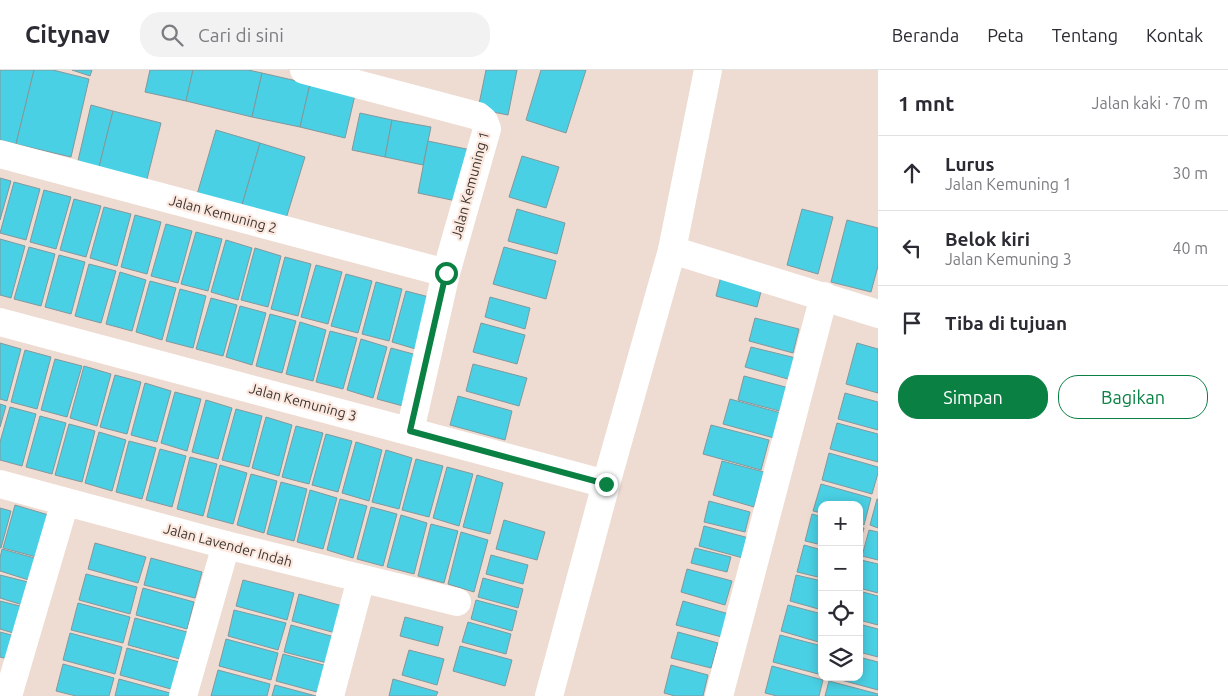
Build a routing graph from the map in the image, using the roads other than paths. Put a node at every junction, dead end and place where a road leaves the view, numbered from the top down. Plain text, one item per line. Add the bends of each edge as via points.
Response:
1 (304, 70) edge
2 (708, 70) edge
3 (0, 154) edge
4 (672, 250) junction
5 (446, 273) junction
6 (824, 296) junction
7 (878, 314) edge
8 (0, 322) edge
9 (410, 431) junction
10 (0, 484) edge
11 (606, 484) junction
12 (65, 502) junction
13 (226, 544) junction
14 (362, 579) junction
15 (457, 602) dead end
16 (8, 696) edge
17 (182, 696) edge
18 (330, 696) edge
19 (549, 696) edge
20 (719, 696) edge

1 - 5 street, Jalan Kemuning 1 via 478,116 484,121 487,129
2 - 4 street
3 - 5 street, Jalan Kemuning 2
4 - 6 street
4 - 11 street
5 - 9 street, Jalan Kemuning 1
6 - 7 street
6 - 20 street
8 - 9 street, Jalan Kemuning 3
9 - 11 street, Jalan Kemuning 3
10 - 12 street, Jalan Lavender Indah
11 - 19 street
12 - 13 street, Jalan Lavender Indah
12 - 16 street
13 - 14 street, Jalan Lavender Indah
13 - 17 street
14 - 15 street, Jalan Lavender Indah
14 - 18 street

